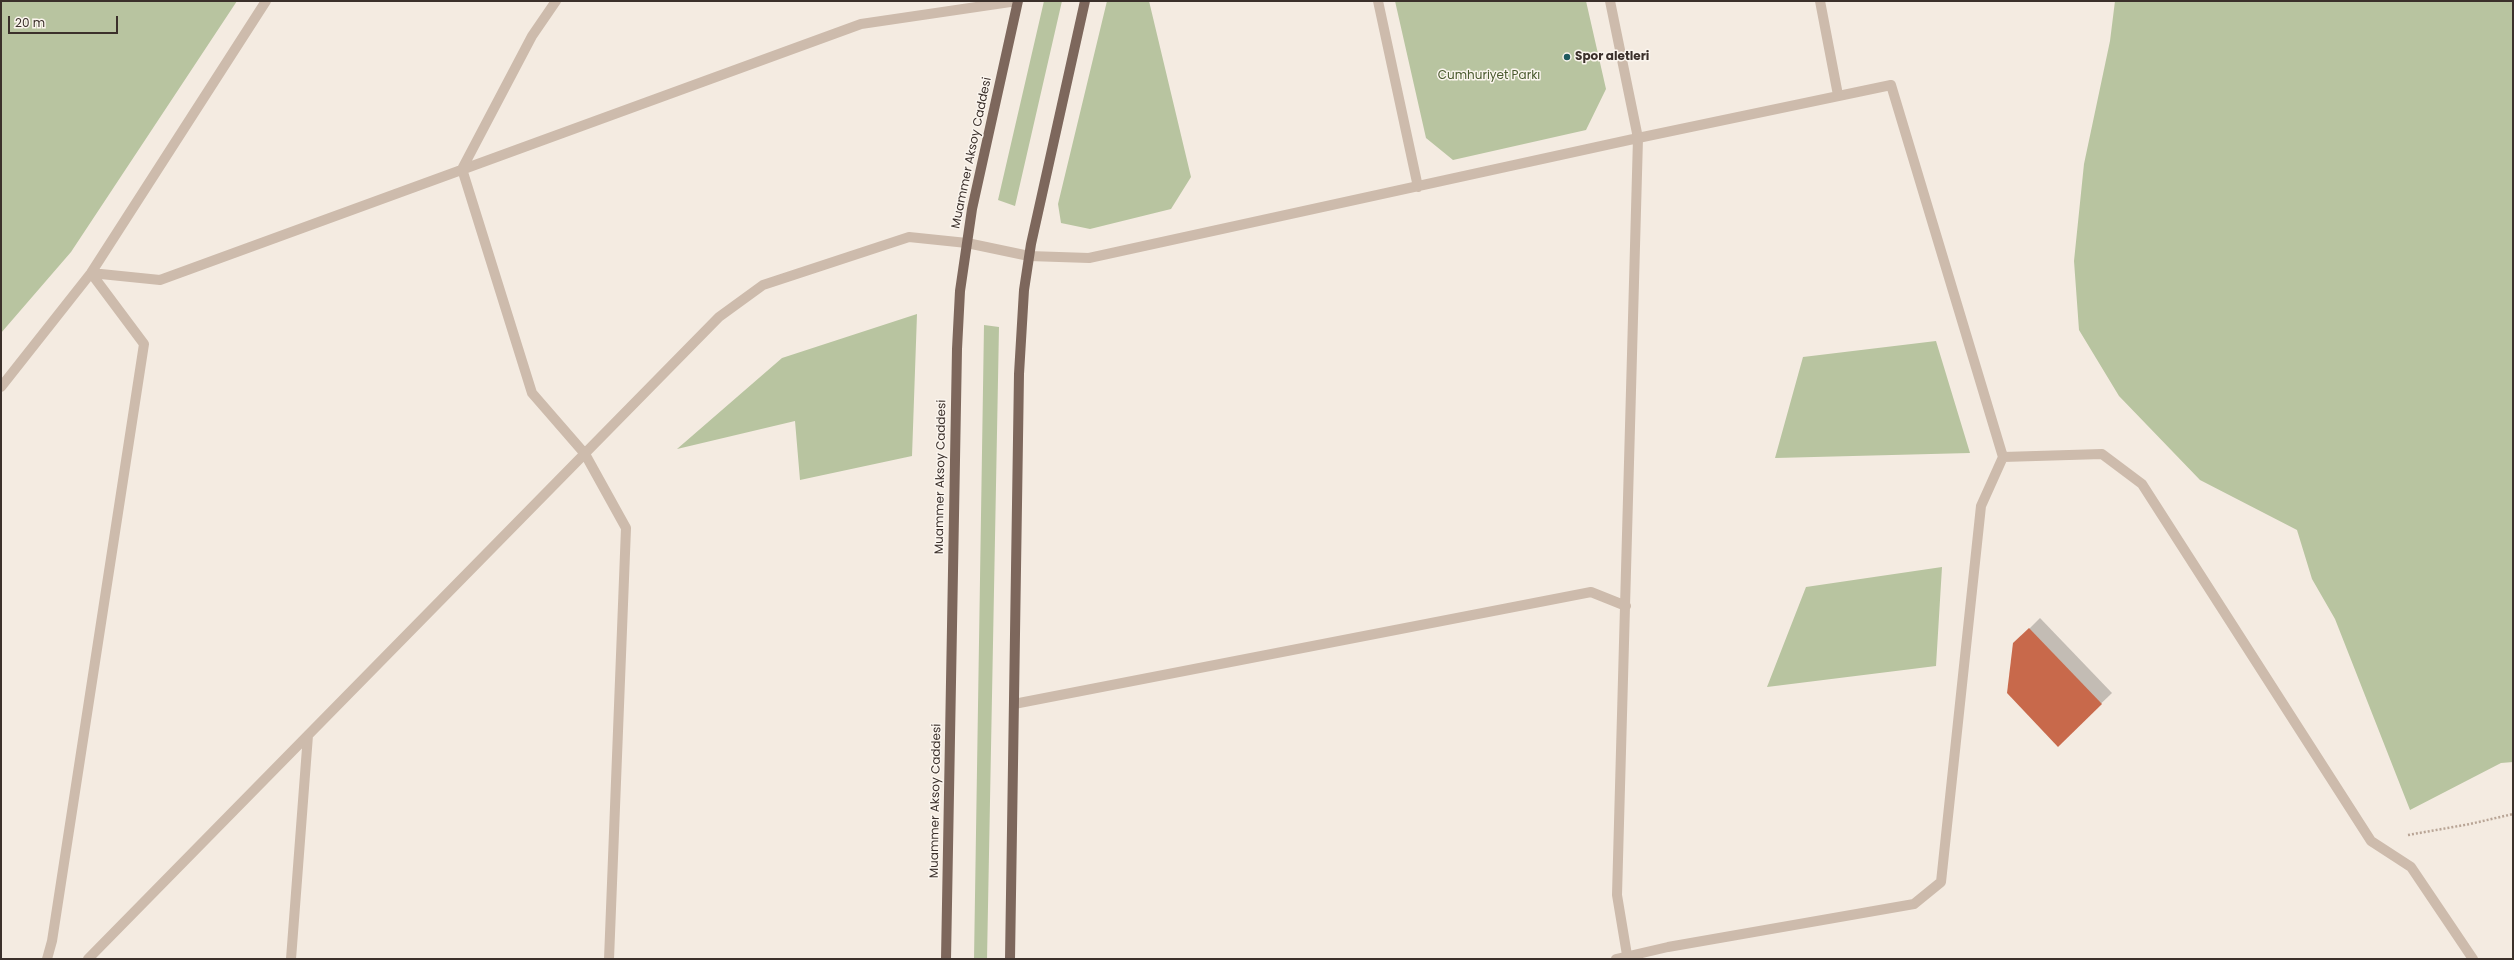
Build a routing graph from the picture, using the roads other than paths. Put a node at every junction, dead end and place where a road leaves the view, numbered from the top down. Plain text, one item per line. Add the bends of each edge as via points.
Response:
1 (266, 1) edge
2 (556, 1) edge
3 (1017, 1) edge
4 (1085, 1) edge
5 (1378, 1) edge
6 (1610, 1) edge
7 (1820, 1) edge
8 (1838, 95) junction
9 (1638, 138) junction
10 (462, 169) junction
11 (1418, 187) junction
12 (967, 243) junction
13 (1029, 256) junction
14 (91, 273) junction
15 (1, 387) edge
16 (585, 454) junction
17 (2003, 457) junction
18 (1626, 606) junction
19 (1014, 704) junction
20 (308, 735) junction
21 (1628, 955) junction
22 (47, 959) edge
23 (88, 959) edge
24 (291, 959) edge
25 (609, 959) edge
26 (946, 959) edge
27 (1010, 959) edge
28 (1616, 959) edge
29 (2473, 959) edge

1 - 14 street
2 - 10 street via 532,36
3 - 10 street via 861,24
3 - 12 main road, Muammer Aksoy Caddesi via 972,208
4 - 13 main road
5 - 11 street
6 - 9 street
7 - 8 street
8 - 9 street
8 - 17 street via 1891,86
9 - 11 street
9 - 18 street
10 - 14 street via 160,280
10 - 16 street via 532,393
11 - 13 street via 1088,258
12 - 13 street
12 - 16 street via 909,237 763,285 719,317
12 - 26 main road, Muammer Aksoy Caddesi via 960,291 957,349
13 - 19 main road via 1024,290 1019,374
14 - 15 street
14 - 22 street via 144,344 55,925
16 - 20 street
16 - 25 street via 626,528
17 - 21 street via 1980,506 1941,882 1914,904
17 - 29 street via 2102,454 2142,484 2371,840 2411,867
18 - 19 street via 1591,592
18 - 21 street via 1617,895
19 - 27 main road
20 - 23 street
20 - 24 street
21 - 28 street

